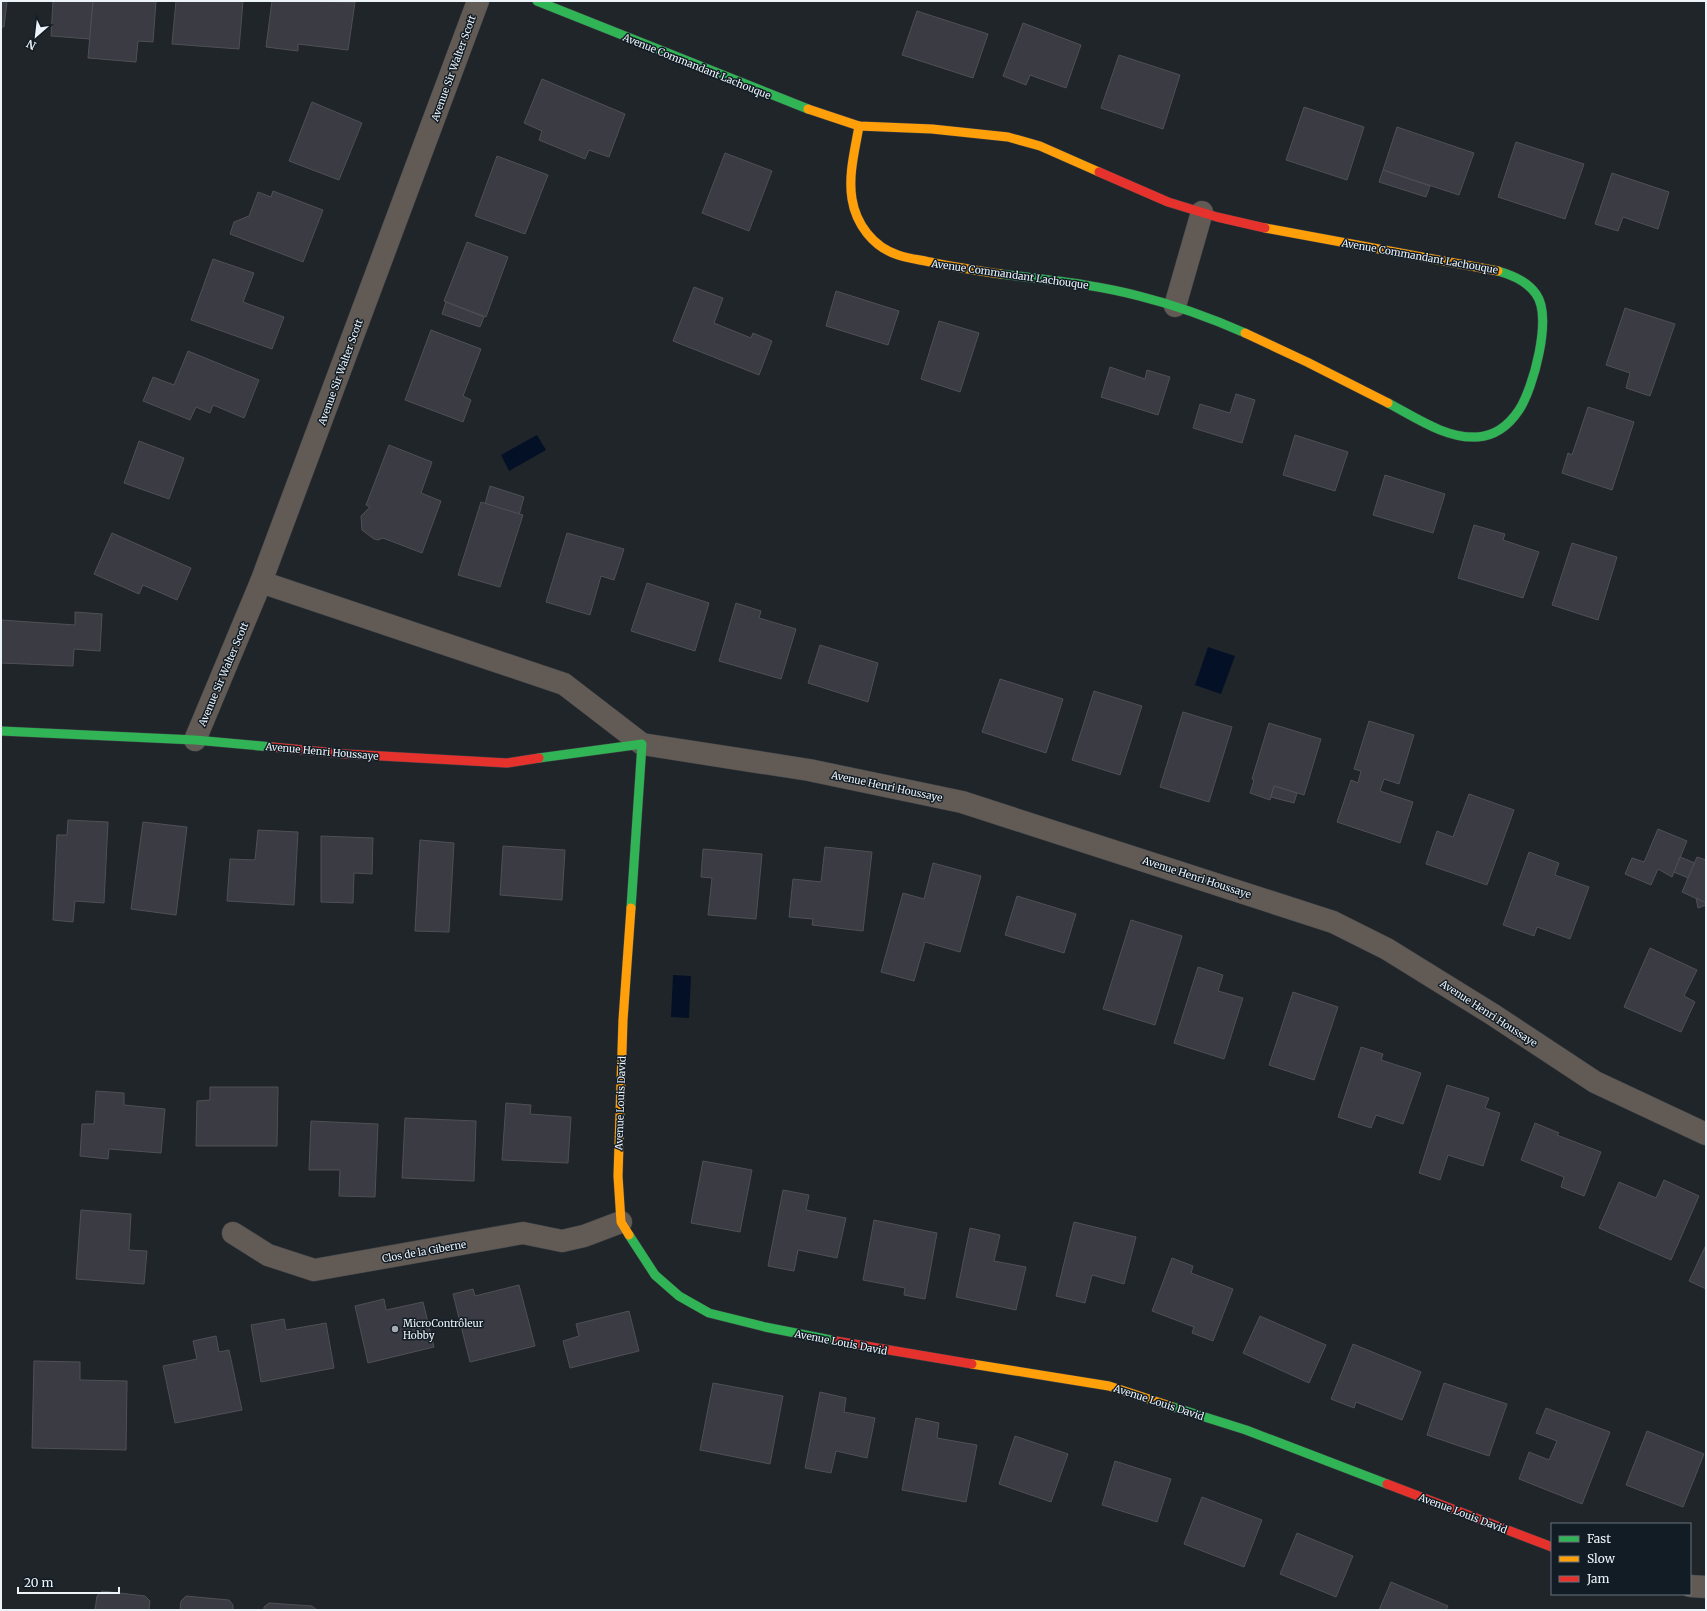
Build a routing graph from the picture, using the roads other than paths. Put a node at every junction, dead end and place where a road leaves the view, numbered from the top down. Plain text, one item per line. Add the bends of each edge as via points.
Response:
1 (478, 1) edge
2 (537, 1) edge
3 (859, 126) junction
4 (1202, 212) junction
5 (1175, 306) junction
6 (261, 582) junction
7 (1, 731) edge
8 (195, 740) junction
9 (642, 744) junction
10 (1705, 1130) edge
11 (621, 1222) junction
12 (233, 1233) dead end
13 (1551, 1547) edge
14 (1691, 1586) edge
15 (1706, 1587) edge

1 - 6 street, Avenue Sir Walter Scott
2 - 3 street, Avenue Commandant Lachouque via 791,104
3 - 4 street, Avenue Commandant Lachouque via 985,134 1027,141 1168,202
3 - 5 street, Avenue Commandant Lachouque via 851,199 860,225 868,235 890,252 956,268 1093,286 1140,295
4 - 5 street
4 - 5 street, Avenue Commandant Lachouque via 1290,233 1500,271 1524,282 1537,295 1543,314 1543,334 1526,394 1519,410 1502,428 1477,438 1464,438 1429,425 1271,344 1206,316
6 - 8 street, Avenue Sir Walter Scott
6 - 9 street, Avenue Henri Houssaye via 564,684
7 - 8 street, Avenue Henri Houssaye
8 - 9 street, Avenue Henri Houssaye via 346,754 507,763
9 - 10 street, Avenue Henri Houssaye via 809,770 962,802 1333,922 1387,949 1595,1082
9 - 11 street, Avenue Louis David via 622,1020 618,1176
11 - 12 street, Clos de la Giberne via 562,1241 523,1233 314,1270 268,1255
11 - 13 street, Avenue Louis David via 655,1275 679,1296 709,1313 765,1327 905,1354 1109,1386 1246,1430
14 - 15 street

